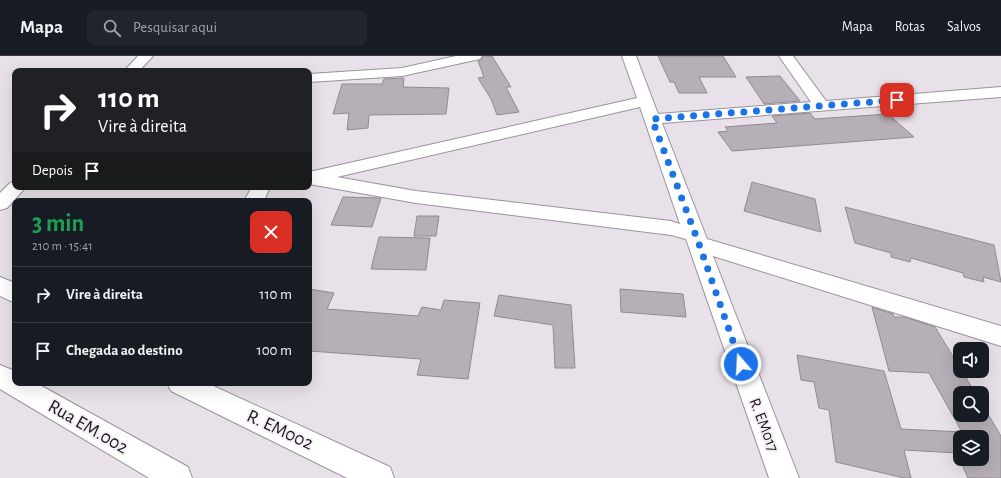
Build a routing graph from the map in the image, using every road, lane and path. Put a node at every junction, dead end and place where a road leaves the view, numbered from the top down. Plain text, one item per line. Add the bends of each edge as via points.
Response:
1 (146, 56) edge
2 (475, 56) edge
3 (629, 56) edge
4 (786, 56) edge
5 (134, 68) edge
6 (312, 81) edge
7 (1001, 92) edge
8 (822, 106) junction
9 (648, 110) junction
10 (312, 177) edge
11 (312, 179) edge
12 (14, 190) edge
13 (0, 204) edge
14 (696, 239) junction
15 (0, 285) edge
16 (12, 292) edge
17 (1001, 336) edge
18 (0, 376) edge
19 (12, 383) edge
20 (17, 386) edge
21 (186, 386) edge
22 (177, 478) edge
23 (379, 478) edge
24 (784, 478) edge

1 - 5 street
2 - 6 street via 402,72
3 - 9 street, R. EM017
4 - 8 street
7 - 8 street
8 - 9 street
9 - 10 street
9 - 14 street, R. EM017
11 - 14 street via 416,197 670,228
12 - 13 street
14 - 17 street
14 - 24 street, R. EM017
15 - 16 street
18 - 19 street, Rua EM.002
20 - 22 street, Rua EM.002
21 - 23 street, R. EM002

